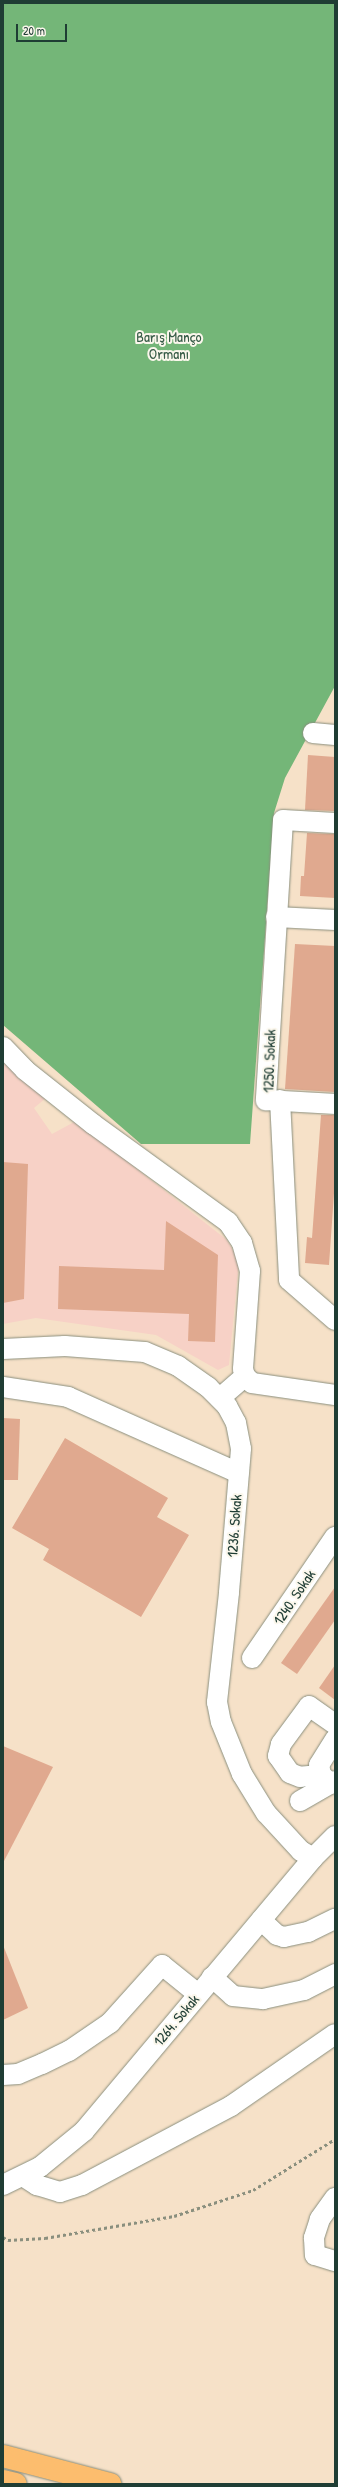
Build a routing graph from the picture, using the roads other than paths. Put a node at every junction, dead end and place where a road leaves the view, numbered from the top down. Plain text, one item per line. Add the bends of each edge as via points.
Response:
1 (314, 733) dead end
2 (335, 735) edge
3 (335, 824) edge
4 (276, 917) junction
5 (335, 920) edge
6 (3, 1047) edge
7 (280, 1100) junction
8 (335, 1104) edge
9 (334, 1313) edge
10 (3, 1349) edge
11 (245, 1376) junction
12 (3, 1387) edge
13 (335, 1395) edge
14 (220, 1398) junction
15 (239, 1473) junction
16 (335, 1537) edge
17 (252, 1658) dead end
18 (335, 1724) edge
19 (335, 1739) edge
20 (329, 1780) edge
21 (300, 1801) dead end
22 (335, 1836) edge
23 (313, 1858) junction
24 (335, 1919) edge
25 (261, 1920) junction
26 (335, 1974) edge
27 (212, 1977) junction
28 (198, 1994) junction
29 (335, 2034) edge
30 (3, 2075) edge
31 (23, 2176) junction
32 (3, 2185) edge
33 (335, 2198) edge
34 (335, 2261) edge
35 (3, 2456) edge
36 (3, 2481) edge
37 (16, 2484) edge
38 (110, 2484) edge

1 - 2 street
3 - 4 street, 1250. Sokak via 283,820
4 - 5 street
4 - 7 street, 1250. Sokak via 266,1100
6 - 11 street via 25,1070 87,1119 228,1222 242,1243 250,1271 243,1369
7 - 8 street
7 - 9 street, 1250. Sokak via 289,1280
10 - 14 street, 1236. Sokak via 65,1346 145,1352 178,1366
11 - 13 street via 252,1383
11 - 14 street
12 - 15 street via 68,1397
14 - 15 street, 1236. Sokak via 236,1423 240,1449
15 - 23 street, 1236. Sokak via 217,1702 221,1722 242,1774 266,1813 301,1851
16 - 17 street, 1240. Sokak
18 - 20 street via 308,1706 281,1744 278,1756 290,1773
19 - 20 street via 319,1765
20 - 21 street
22 - 23 street, 1264. Sokak
23 - 25 street, 1264. Sokak
24 - 25 street via 308,1932 284,1937 277,1935
25 - 27 street, 1264. Sokak
26 - 27 street via 304,1990 263,1999 233,1996
27 - 28 street, 1264. Sokak
28 - 30 street via 162,1965 110,2023 69,2051 18,2074
28 - 31 street, 1264. Sokak via 84,2131 56,2156
29 - 31 street via 240,2100 82,2185 60,2192 38,2186
31 - 32 street, 1264. Sokak
33 - 34 street via 320,2219 314,2238 315,2255
35 - 38 main road
36 - 37 main road

